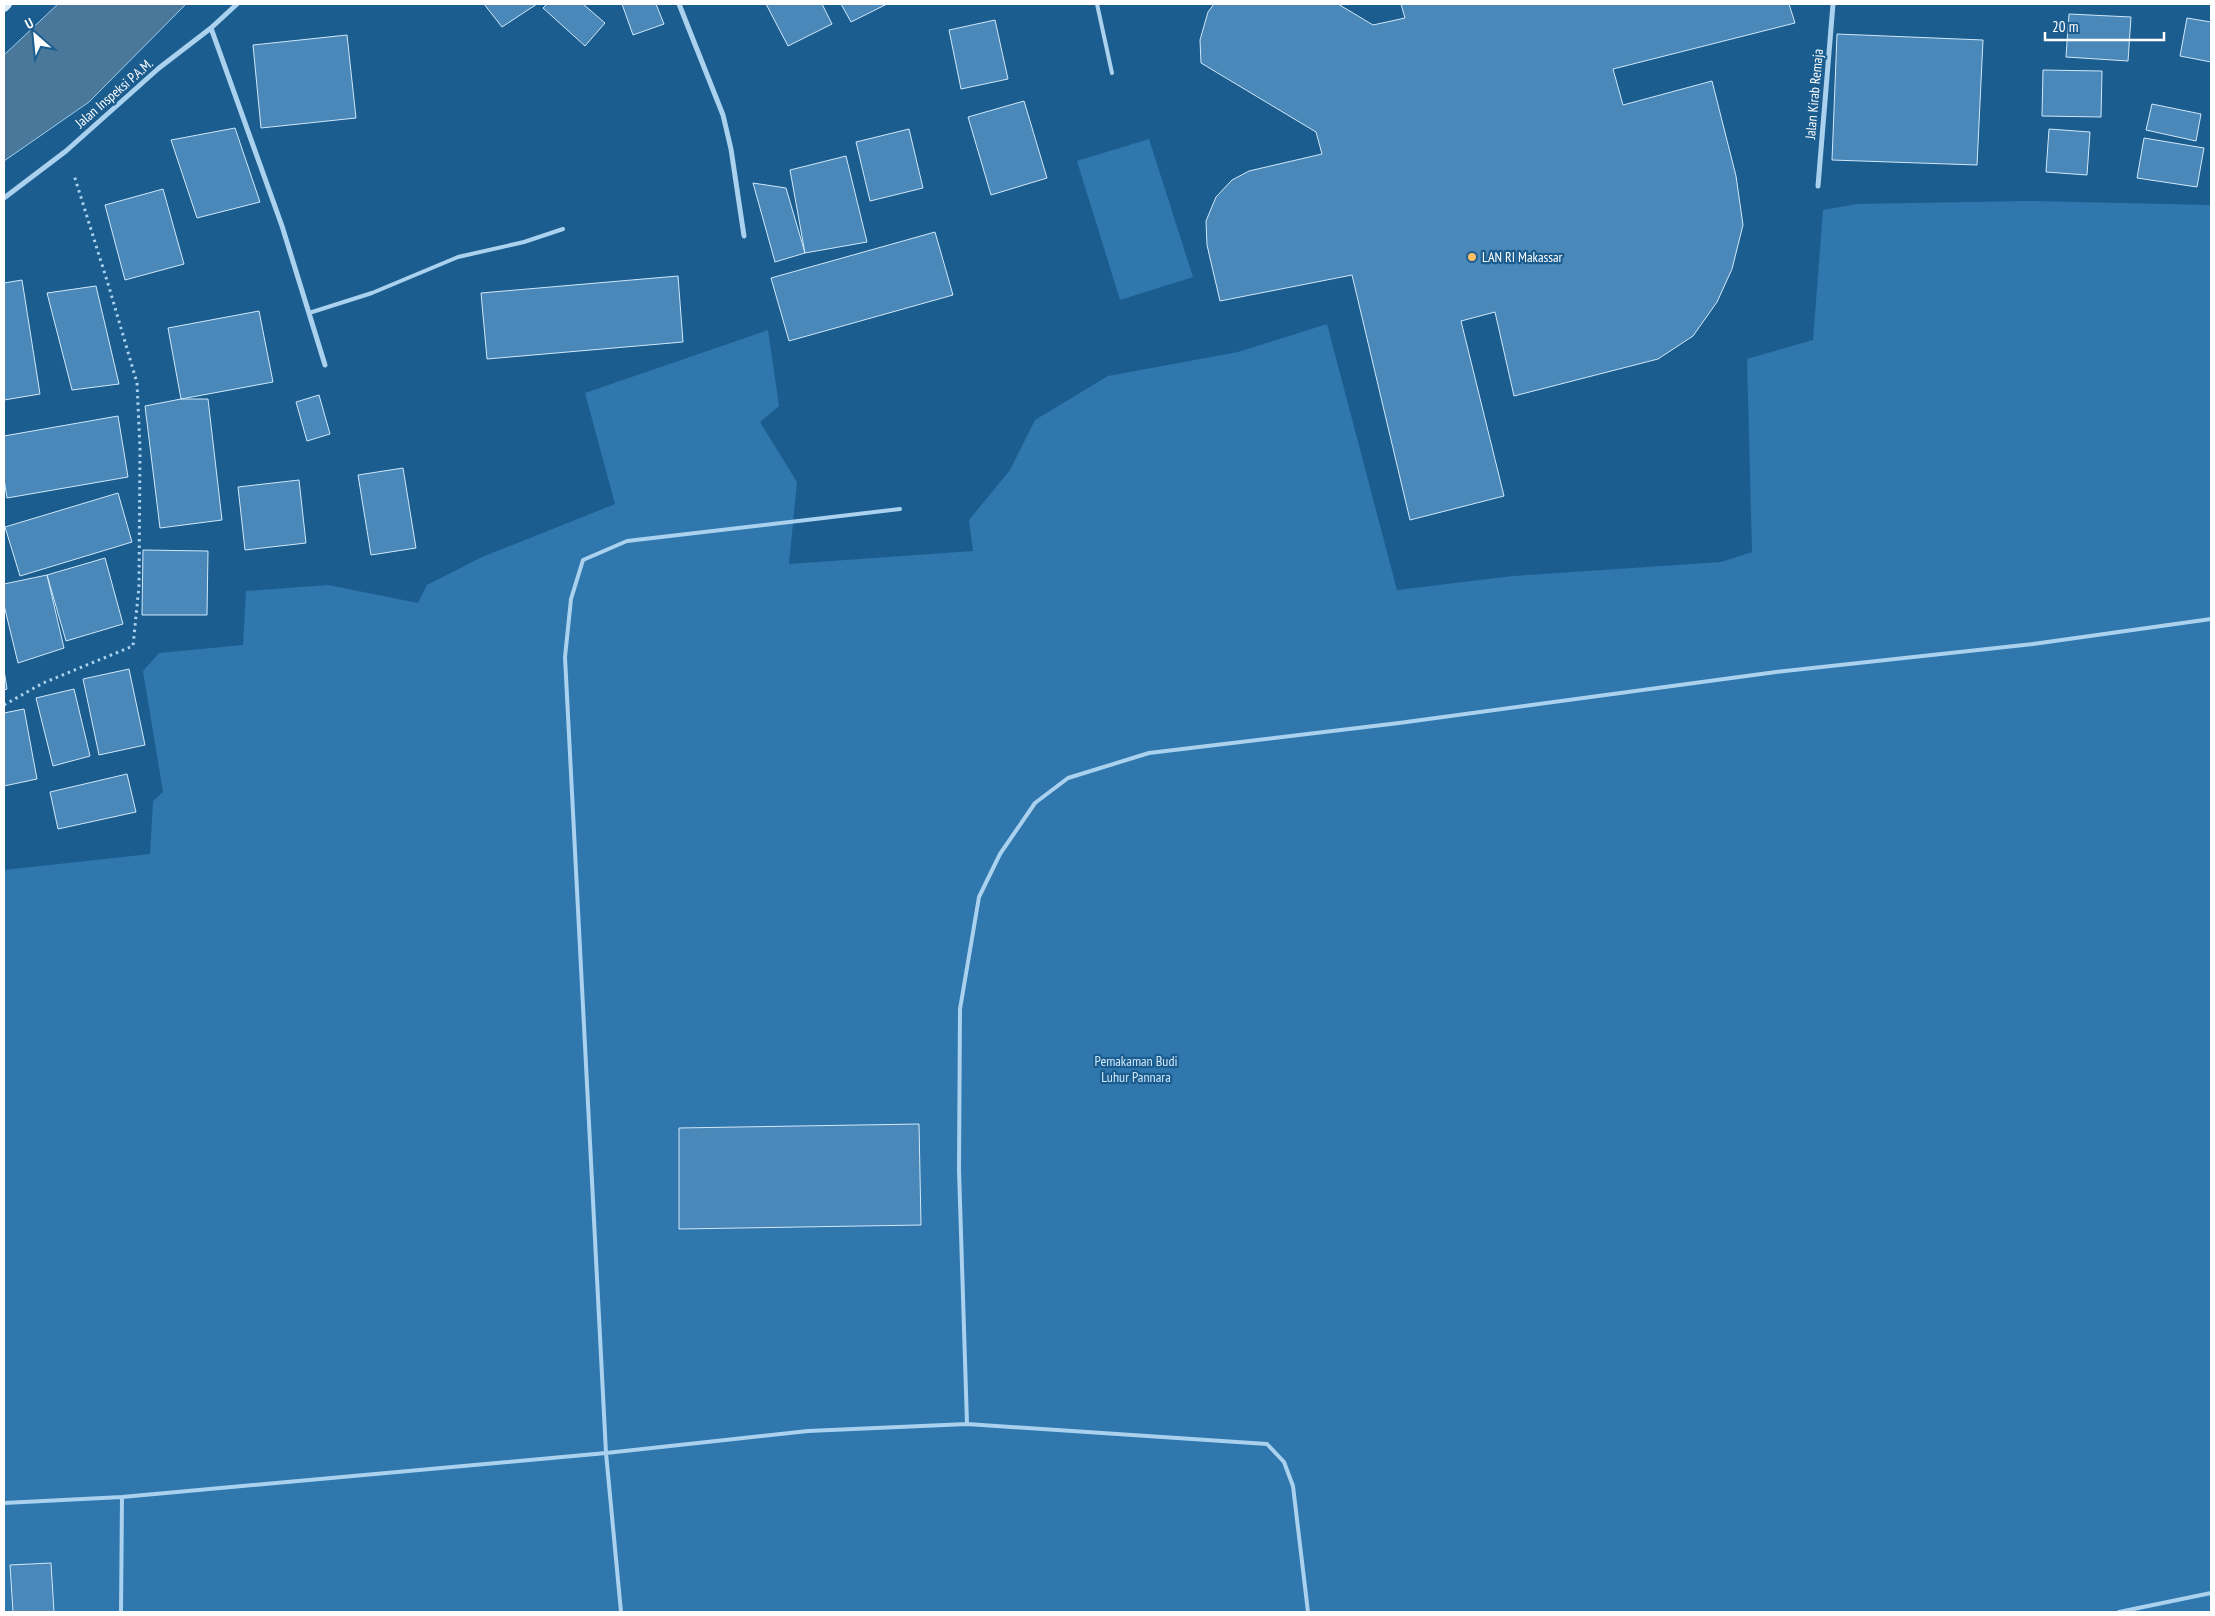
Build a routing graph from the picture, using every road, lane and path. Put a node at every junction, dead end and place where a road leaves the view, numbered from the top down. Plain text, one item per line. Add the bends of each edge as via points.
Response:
1 (6, 4) edge
2 (237, 4) edge
3 (679, 4) edge
4 (1097, 4) edge
5 (1833, 4) edge
6 (4, 7) edge
7 (211, 28) junction
8 (1112, 73) dead end
9 (66, 151) junction
10 (1818, 186) dead end
11 (4, 198) edge
12 (563, 229) dead end
13 (744, 236) dead end
14 (309, 313) junction
15 (325, 365) dead end
16 (900, 509) dead end
17 (2211, 619) edge
18 (4, 705) edge
19 (967, 1424) junction
20 (606, 1452) junction
21 (122, 1498) junction
22 (4, 1503) edge
23 (2211, 1593) edge
24 (121, 1612) edge
25 (621, 1612) edge
26 (1308, 1612) edge
27 (2119, 1612) edge

1 - 6 street
2 - 7 street, Jalan Inspeksi P.A.M.
3 - 13 street via 723,116
4 - 8 lane
5 - 10 street, Jalan Kirab Remaja
7 - 9 street, Jalan Inspeksi P.A.M. via 159,68
7 - 14 street via 282,226
9 - 11 street, Jalan Inspeksi P.A.M.
9 - 18 path via 137,383 140,586 132,646 43,683
12 - 14 lane via 524,242 458,257 372,293
14 - 15 street
16 - 20 lane via 627,541 583,560 571,599 565,657
17 - 19 lane via 2033,644 1776,672 1149,753 1068,778 1035,803 1000,854 978,897 960,1009 959,1170
19 - 20 lane via 808,1430
19 - 26 lane via 1267,1444 1284,1462 1292,1486
20 - 21 lane
20 - 25 lane
21 - 22 lane
21 - 24 lane
23 - 27 lane

